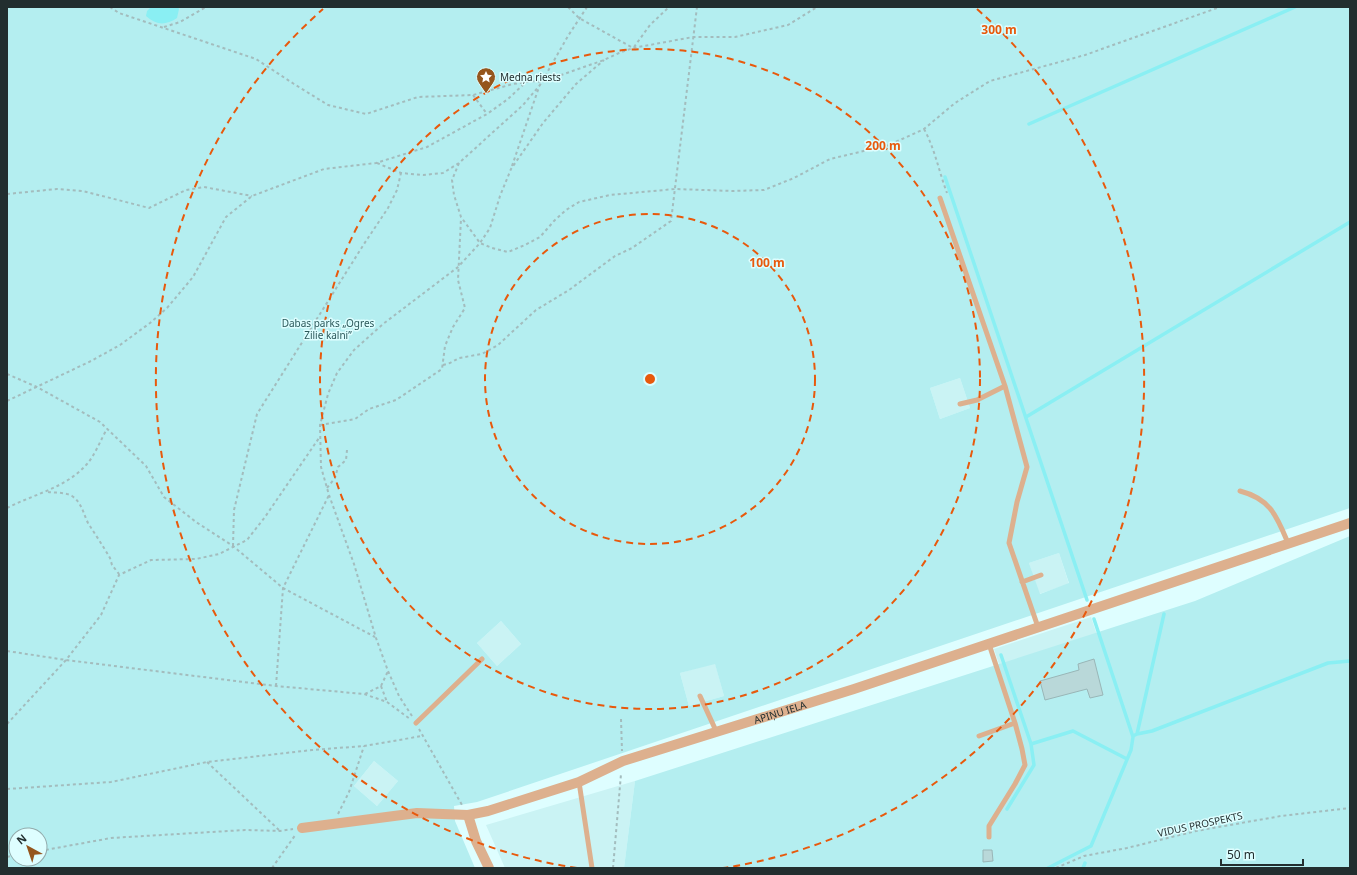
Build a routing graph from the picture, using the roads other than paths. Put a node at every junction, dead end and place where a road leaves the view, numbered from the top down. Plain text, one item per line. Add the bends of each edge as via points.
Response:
1 (940, 198) dead end
2 (1005, 386) junction
3 (960, 404) dead end
4 (1240, 491) dead end
5 (1350, 523) edge
6 (1288, 543) junction
7 (1041, 575) dead end
8 (1022, 582) junction
9 (1038, 628) junction
10 (989, 644) junction
11 (482, 659) dead end
12 (700, 696) dead end
13 (416, 723) road end
14 (1015, 723) junction
15 (716, 733) junction
16 (979, 736) dead end
17 (579, 782) junction
18 (468, 815) junction
19 (302, 828) road end
20 (989, 837) dead end
21 (489, 868) edge
22 (592, 868) edge

1 - 2 lane
2 - 3 lane via 977,400
2 - 8 lane via 1027,467 1009,543
4 - 6 lane via 1268,504 1277,517
5 - 6 street, APIŅU IELA
6 - 9 street, APIŅU IELA
7 - 8 lane
8 - 9 lane
9 - 10 street, APIŅU IELA
10 - 14 lane
10 - 15 street, APIŅU IELA
11 - 13 lane
12 - 15 lane
14 - 16 lane
14 - 20 lane via 1024,765 989,826
15 - 17 street, APIŅU IELA via 622,761
17 - 18 street, APIŅU IELA
17 - 22 lane
18 - 19 street, APIŅU IELA via 417,812
18 - 21 street via 476,841

